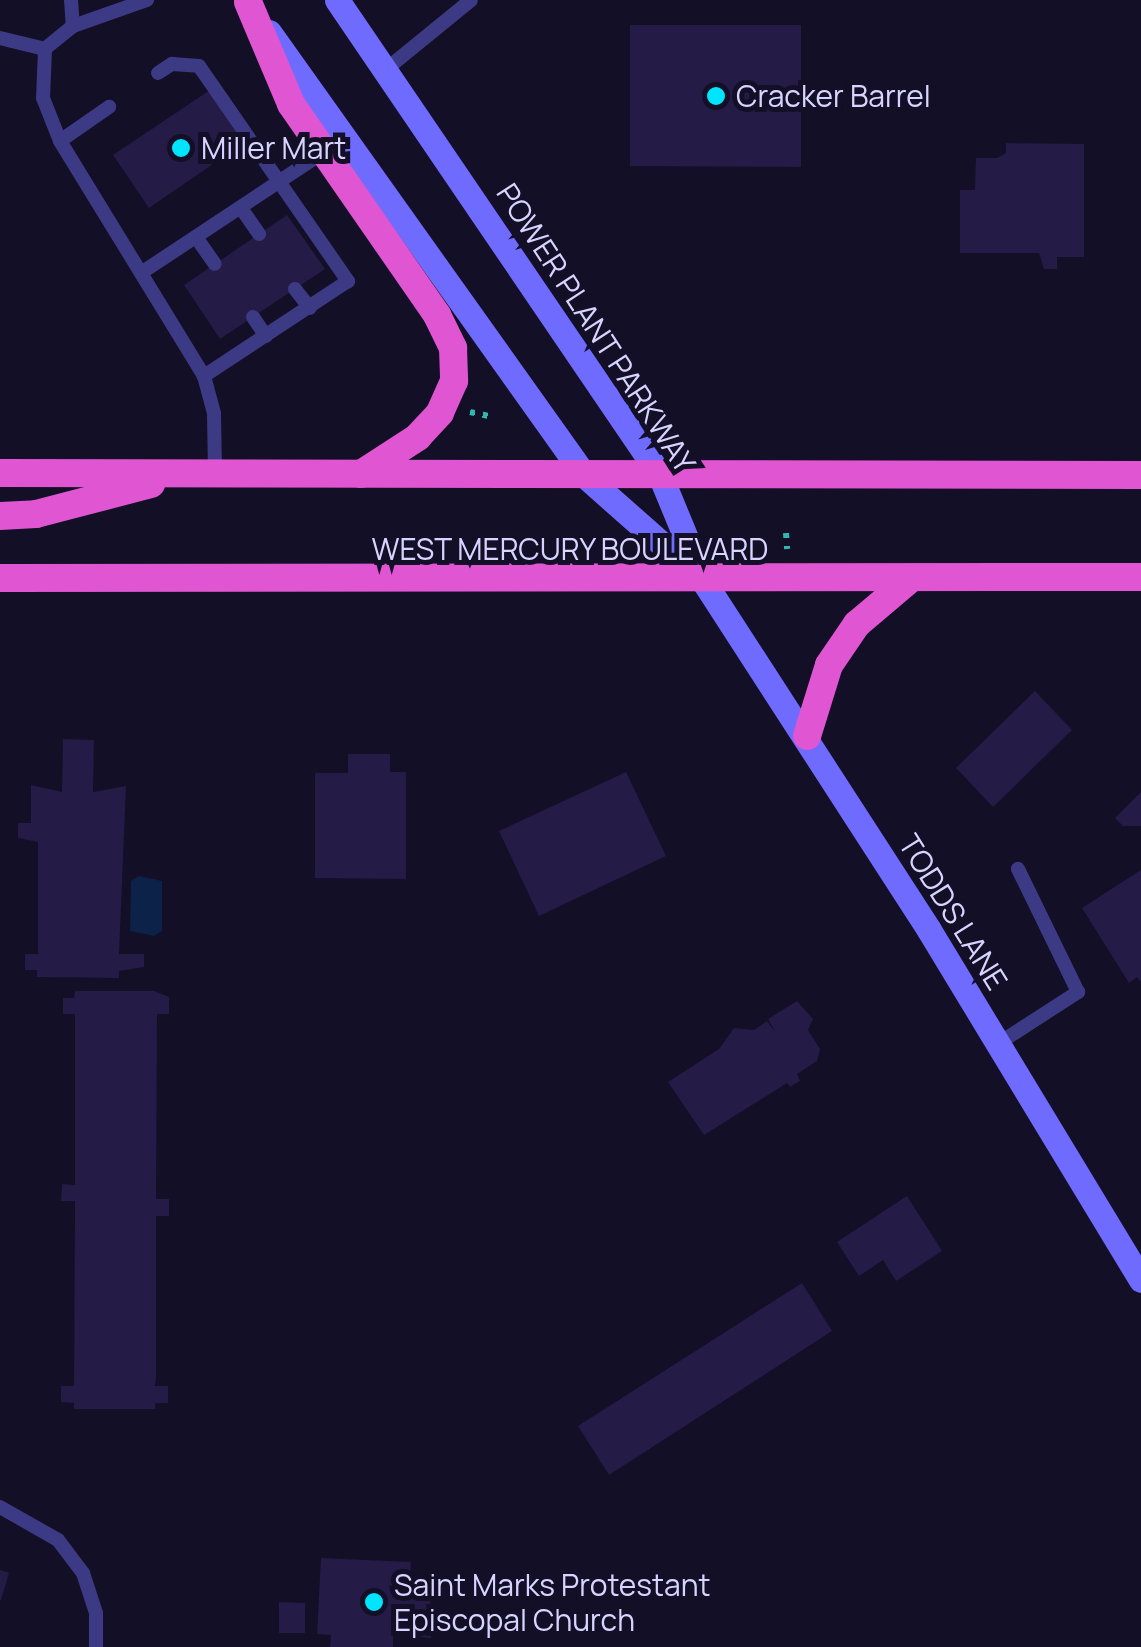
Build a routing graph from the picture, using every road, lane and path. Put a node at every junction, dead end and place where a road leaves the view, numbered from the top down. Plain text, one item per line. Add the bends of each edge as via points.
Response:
1 (70, 0) edge
2 (146, 0) edge
3 (245, 0) edge
4 (337, 0) edge
5 (471, 0) edge
6 (129, 2) edge
7 (73, 26) junction
8 (0, 38) edge
9 (44, 50) junction
10 (384, 71) junction
11 (158, 73) dead end
12 (110, 107) dead end
13 (60, 141) junction
14 (324, 152) junction
15 (284, 182) junction
16 (244, 211) junction
17 (259, 234) dead end
18 (198, 240) junction
19 (215, 264) dead end
20 (141, 273) junction
21 (296, 288) dead end
22 (310, 308) junction
23 (252, 317) dead end
24 (266, 336) junction
25 (204, 376) junction
26 (460, 409) dead end
27 (494, 417) dead end
28 (0, 473) edge
29 (215, 474) junction
30 (360, 474) junction
31 (182, 475) junction
32 (1141, 475) edge
33 (585, 476) junction
34 (660, 476) junction
35 (0, 516) edge
36 (786, 533) dead end
37 (788, 550) dead end
38 (1141, 577) edge
39 (0, 578) edge
40 (909, 580) junction
41 (704, 582) junction
42 (807, 736) junction
43 (1018, 869) dead end
44 (996, 1045) junction
45 (1141, 1280) edge
46 (0, 1507) edge
47 (96, 1647) edge

1 - 7 lane
2 - 6 lane
3 - 14 highway via 291,104
3 - 33 main road
4 - 10 main road, POWER PLANT PARKWAY
5 - 10 lane
6 - 7 lane
7 - 9 lane
8 - 9 lane
9 - 13 lane via 44,98
10 - 34 main road, POWER PLANT PARKWAY
11 - 15 lane via 188,62 199,66
12 - 13 lane
13 - 20 lane
14 - 15 lane
14 - 30 highway via 442,324 455,366 451,392 430,426
15 - 16 lane
15 - 22 lane via 348,281
16 - 17 lane
16 - 18 lane
18 - 19 lane
18 - 20 lane
20 - 25 lane
21 - 22 lane
22 - 24 lane
23 - 24 lane
24 - 25 lane
25 - 29 lane via 214,414
26 - 27 path
28 - 31 highway
29 - 30 highway
29 - 31 highway
30 - 33 highway
31 - 35 highway via 36,514
32 - 34 highway
33 - 34 highway
33 - 41 main road
34 - 41 main road, POWER PLANT PARKWAY
36 - 37 path
38 - 40 highway, WEST MERCURY BOULEVARD
39 - 41 highway, WEST MERCURY BOULEVARD
40 - 41 highway, WEST MERCURY BOULEVARD
40 - 42 highway via 857,624 830,664
41 - 42 main road, TODDS LANE
42 - 44 main road, TODDS LANE
43 - 44 lane via 1078,992
44 - 45 main road, TODDS LANE
46 - 47 lane via 58,1540 83,1573 96,1613

